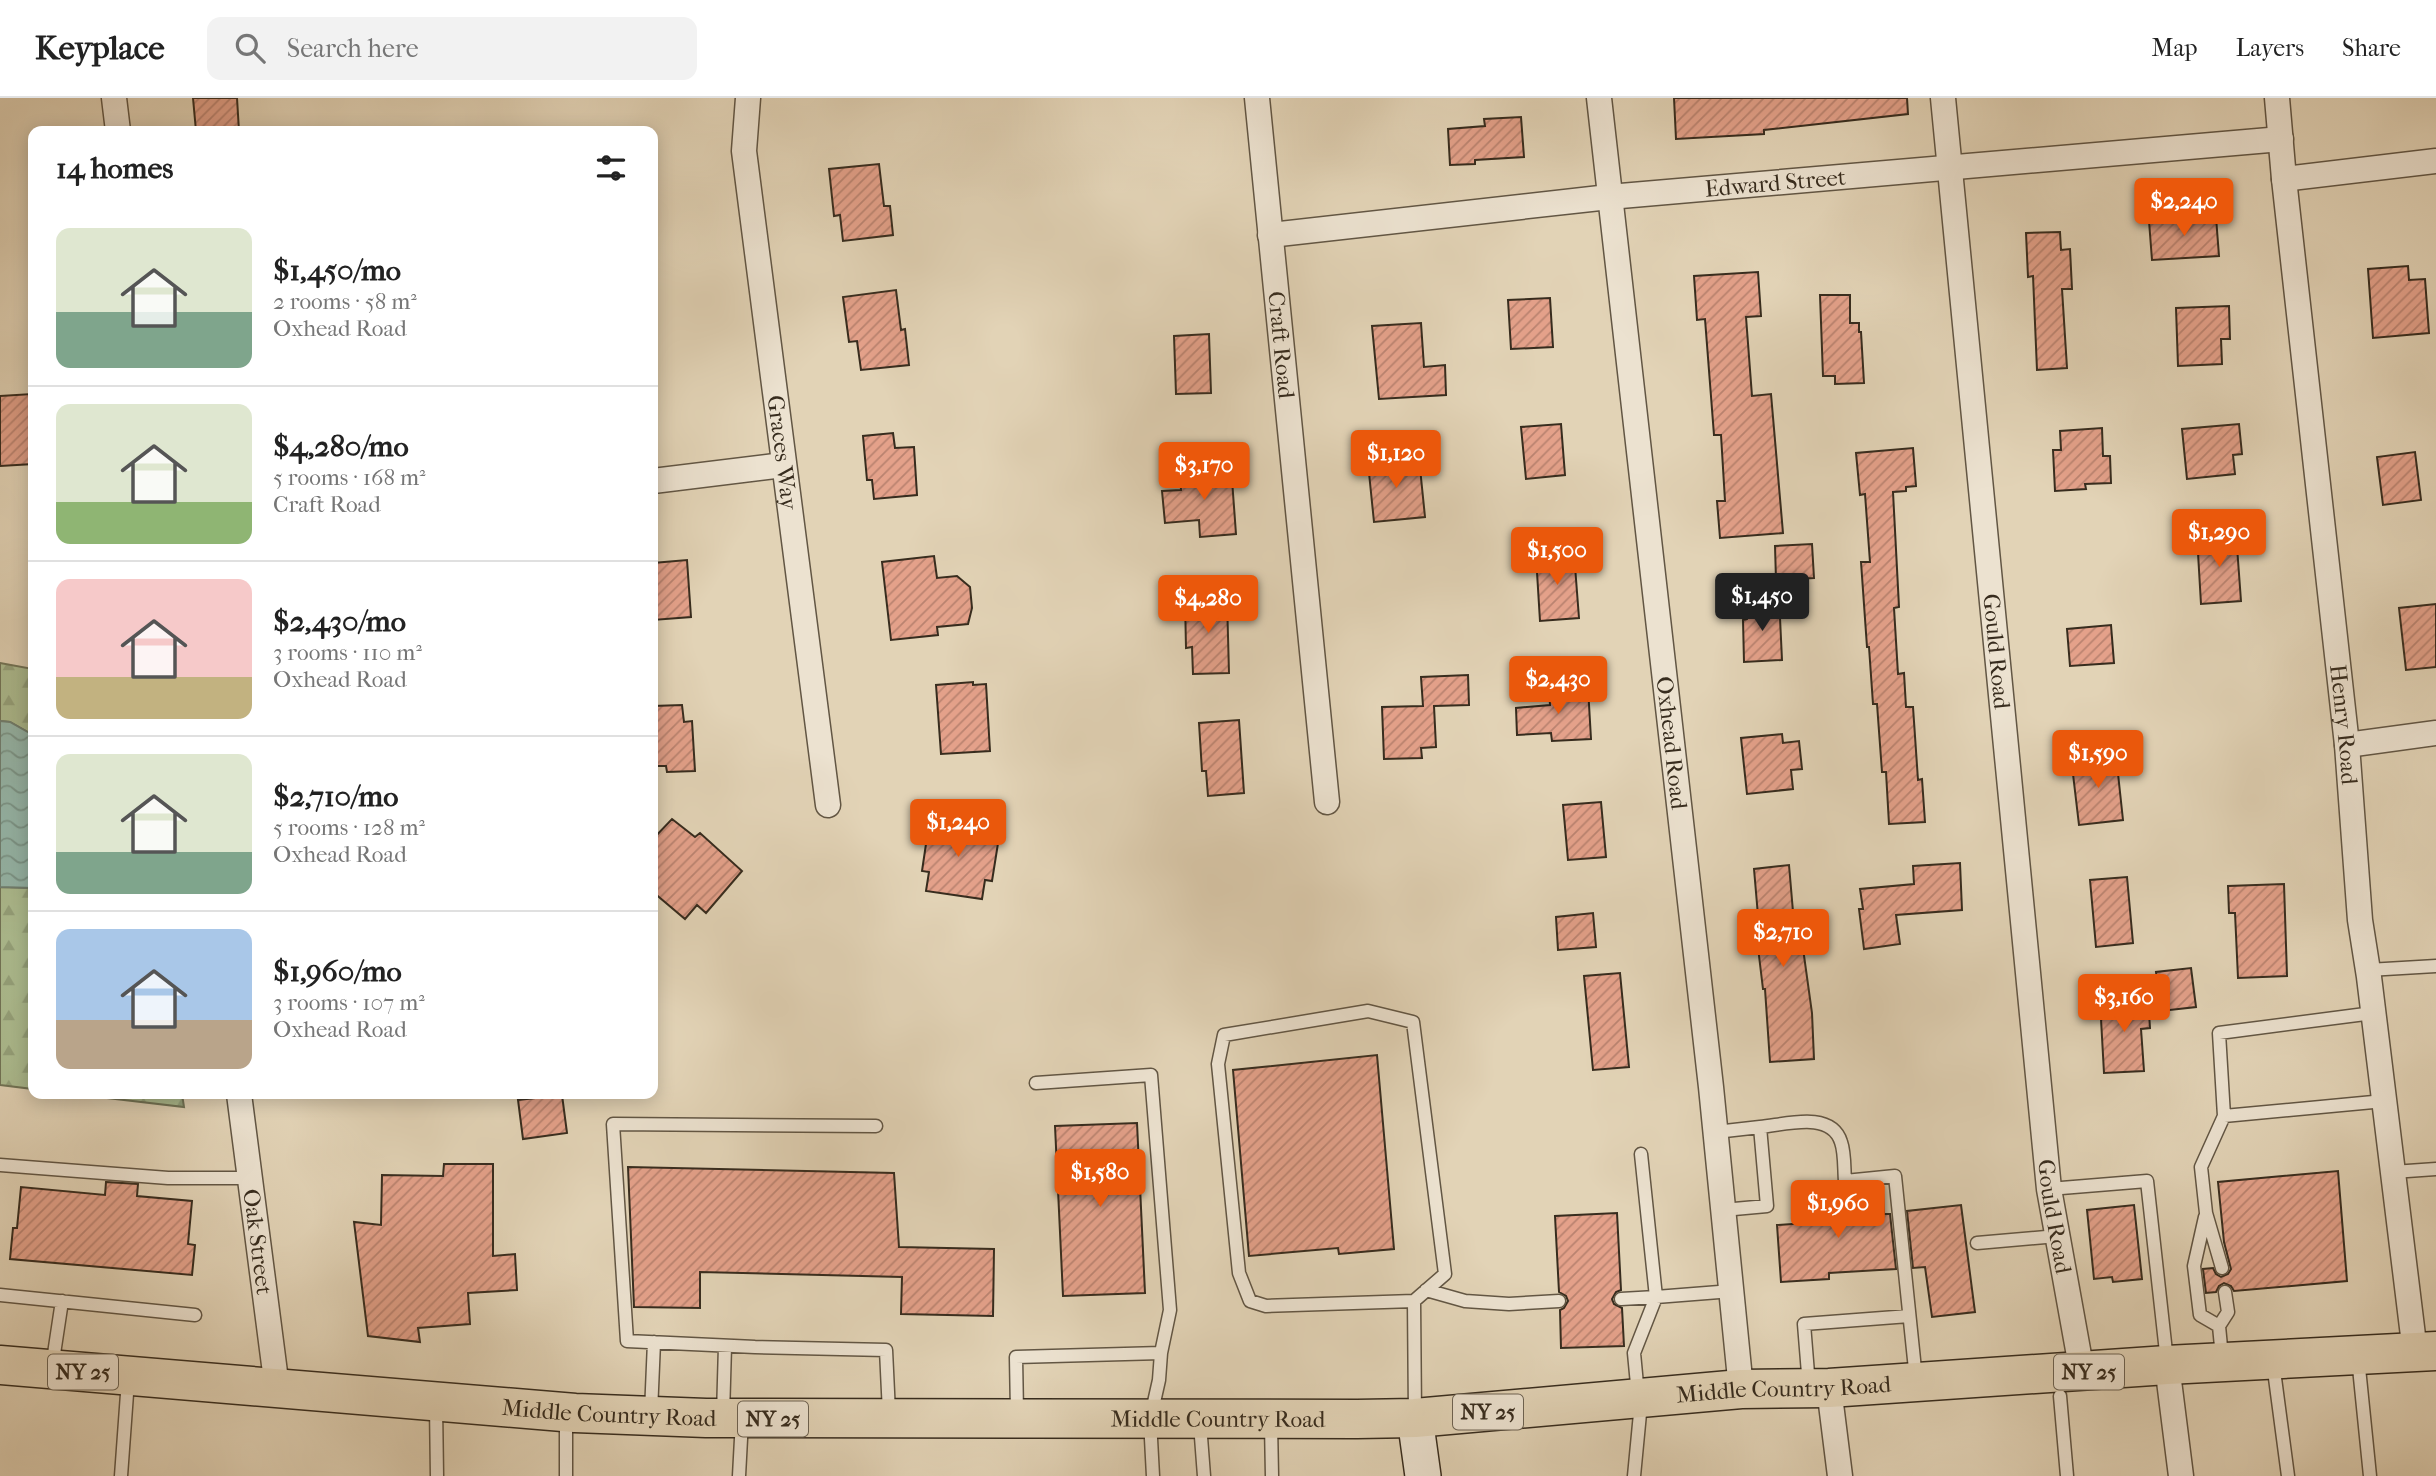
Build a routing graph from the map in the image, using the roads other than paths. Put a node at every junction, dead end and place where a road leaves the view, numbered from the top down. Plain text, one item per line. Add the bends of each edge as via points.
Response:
1 (114, 98) edge
2 (748, 98) edge
3 (1257, 98) edge
4 (1599, 98) edge
5 (1943, 98) edge
6 (2277, 98) edge
7 (117, 126) edge
8 (2281, 139) junction
9 (2436, 161) edge
10 (1951, 169) junction
11 (2284, 179) junction
12 (1609, 197) junction
13 (1270, 235) junction
14 (783, 465) junction
15 (658, 480) edge
16 (2436, 733) edge
17 (2347, 744) junction
18 (1327, 802) dead end
19 (828, 805) dead end
20 (2436, 966) edge
21 (2368, 970) junction
22 (2373, 1013) junction
23 (1036, 1083) dead end
24 (240, 1099) edge
25 (2384, 1101) junction
26 (2224, 1116) junction
27 (876, 1125) dead end
28 (1760, 1128) junction
29 (1716, 1132) junction
30 (1641, 1154) dead end
31 (0, 1165) edge
32 (2436, 1169) edge
33 (2393, 1172) junction
34 (250, 1178) junction
35 (2049, 1189) junction
36 (1723, 1210) junction
37 (2206, 1213) junction
38 (2057, 1236) junction
39 (1977, 1244) dead end
40 (2222, 1268) dead end
41 (1426, 1290) junction
42 (1732, 1291) junction
43 (2225, 1292) dead end
44 (0, 1295) edge
45 (1656, 1297) junction
46 (1622, 1299) dead end
47 (1414, 1300) junction
48 (62, 1301) junction
49 (1559, 1301) dead end
50 (195, 1315) dead end
51 (1909, 1316) junction
52 (654, 1342) junction
53 (2221, 1344) junction
54 (725, 1346) junction
55 (2426, 1351) edge
56 (1161, 1353) junction
57 (2358, 1355) junction
58 (2272, 1360) junction
59 (0, 1365) edge
60 (2167, 1365) junction
61 (51, 1369) junction
62 (128, 1376) junction
63 (1916, 1383) junction
64 (2071, 1384) junction
65 (277, 1388) junction
66 (1819, 1388) junction
67 (1741, 1390) junction
68 (1640, 1399) junction
69 (436, 1401) junction
70 (566, 1412) junction
71 (651, 1416) junction
72 (732, 1419) junction
73 (890, 1419) junction
74 (1017, 1419) junction
75 (1200, 1419) junction
76 (1271, 1419) junction
77 (1415, 1419) junction
78 (1150, 1420) junction
79 (121, 1476) edge
80 (437, 1476) edge
81 (566, 1476) edge
82 (739, 1476) edge
83 (1153, 1476) edge
84 (1204, 1476) edge
85 (1272, 1476) edge
86 (1423, 1476) edge
87 (1634, 1476) edge
88 (1840, 1476) edge
89 (2067, 1476) edge
90 (2181, 1476) edge
91 (2288, 1476) edge
92 (2370, 1476) edge

1 - 7 street
2 - 14 street, Graces Way via 744,151
3 - 13 street, Craft Road
4 - 12 street, Oxhead Road
5 - 10 street, Gould Road
6 - 8 street, Henry Road
8 - 10 street, Edward Street
8 - 11 street, Henry Road
9 - 11 street
10 - 12 street, Edward Street
10 - 35 street, Gould Road
11 - 17 street, Henry Road
12 - 13 street, Edward Street
12 - 29 street, Oxhead Road
13 - 18 street, Craft Road
14 - 15 street
14 - 19 street, Graces Way
16 - 17 street
17 - 21 street, Henry Road
20 - 21 lane
21 - 22 street, Henry Road
22 - 25 street, Henry Road
22 - 26 lane via 2219,1033
23 - 56 lane via 1151,1075 1170,1310
24 - 34 street, Oak Street
25 - 26 lane
25 - 33 street, Henry Road
26 - 37 lane via 2201,1167
27 - 52 lane via 613,1124 627,1341
28 - 29 lane
28 - 36 lane via 1767,1206
28 - 51 lane via 1819,1122 1835,1130 1841,1142 1845,1181 1895,1176
29 - 36 street, Oxhead Road
30 - 45 lane
31 - 34 lane via 168,1178
32 - 33 lane
33 - 55 street, Henry Road
34 - 65 street, Oak Street
35 - 38 street, Gould Road
35 - 60 lane via 2147,1181
36 - 42 street, Oxhead Road
37 - 40 lane
37 - 53 lane via 2194,1266 2200,1315
38 - 39 lane
38 - 64 street, Gould Road
41 - 47 lane
41 - 47 lane via 1445,1274 1413,1022 1368,1012 1224,1035 1218,1064 1239,1273 1250,1300 1266,1306
41 - 49 lane via 1465,1301
42 - 45 lane
42 - 67 street, Oxhead Road
43 - 53 lane via 2228,1312
44 - 48 lane
45 - 46 lane
45 - 68 lane via 1634,1353
47 - 77 lane
48 - 50 lane
48 - 61 lane
51 - 63 lane
51 - 66 lane via 1804,1324
52 - 54 lane
52 - 71 lane
53 - 58 main road, Middle Country Road / NY 25
53 - 60 main road, Middle Country Road / NY 25
54 - 72 lane
54 - 73 lane via 886,1350
55 - 57 main road, Middle Country Road / NY 25
56 - 74 lane via 1016,1357
56 - 78 lane
57 - 58 main road, Middle Country Road / NY 25
57 - 92 lane
58 - 91 lane
59 - 61 main road, Middle Country Road / NY 25
60 - 64 main road, Middle Country Road / NY 25
60 - 90 street
61 - 62 main road, Middle Country Road / NY 25
62 - 65 main road, Middle Country Road / NY 25
62 - 79 lane
63 - 64 main road, Middle Country Road / NY 25
63 - 66 main road, Middle Country Road / NY 25
64 - 89 lane
65 - 69 main road, Middle Country Road / NY 25
66 - 67 main road, Middle Country Road / NY 25
66 - 88 street
67 - 68 main road, Middle Country Road / NY 25
68 - 77 main road, Middle Country Road / NY 25
68 - 87 lane
69 - 70 main road, Middle Country Road / NY 25
69 - 80 lane
70 - 71 main road, Middle Country Road / NY 25
70 - 81 lane
71 - 72 main road, Middle Country Road / NY 25
72 - 73 main road, Middle Country Road / NY 25
72 - 82 lane
73 - 74 main road, Middle Country Road / NY 25
74 - 78 main road, Middle Country Road / NY 25
75 - 76 main road, Middle Country Road / NY 25
75 - 78 main road, Middle Country Road / NY 25
75 - 84 lane
76 - 77 main road, Middle Country Road / NY 25
76 - 85 lane
77 - 86 street
78 - 83 lane

